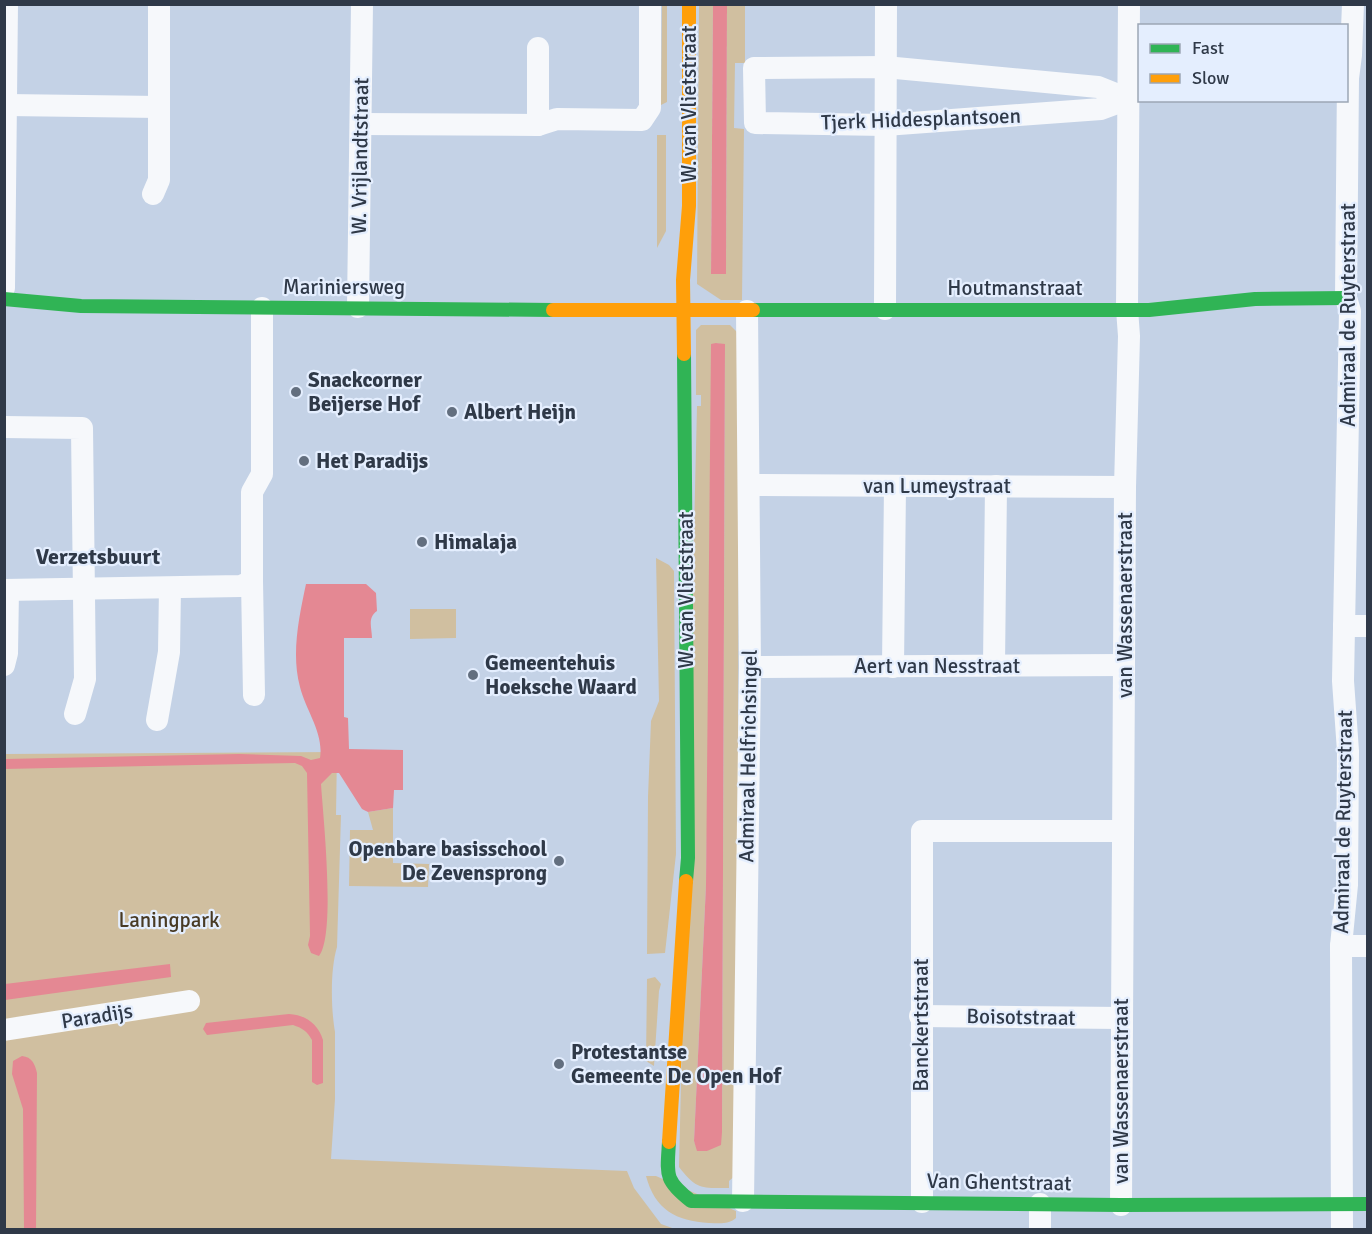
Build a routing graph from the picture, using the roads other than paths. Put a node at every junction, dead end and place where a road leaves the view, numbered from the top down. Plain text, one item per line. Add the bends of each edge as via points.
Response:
1 (7, 4) edge
2 (159, 4) edge
3 (362, 4) edge
4 (650, 4) edge
5 (689, 4) edge
6 (886, 4) edge
7 (1129, 4) edge
8 (1353, 4) edge
9 (538, 48) dead end
10 (885, 67) junction
11 (1128, 99) junction
12 (8, 105) junction
13 (159, 107) junction
14 (361, 124) junction
15 (538, 125) junction
16 (885, 125) junction
17 (1358, 157) edge
18 (153, 194) dead end
19 (4, 288) edge
20 (4, 299) edge
21 (1354, 307) edge
22 (262, 308) junction
23 (358, 308) junction
24 (885, 309) junction
25 (1127, 309) junction
26 (683, 311) junction
27 (747, 311) junction
28 (4, 427) edge
29 (749, 485) junction
30 (895, 486) junction
31 (996, 486) junction
32 (1125, 487) junction
33 (1357, 494) edge
34 (252, 581) junction
35 (170, 588) junction
36 (85, 589) junction
37 (6, 590) edge
38 (1344, 626) junction
39 (1368, 626) edge
40 (4, 665) edge
41 (1124, 665) junction
42 (893, 666) junction
43 (994, 666) junction
44 (750, 667) junction
45 (254, 695) dead end
46 (75, 714) dead end
47 (157, 720) dead end
48 (1123, 831) junction
49 (1341, 946) junction
50 (1368, 946) edge
51 (189, 1001) dead end
52 (920, 1016) junction
53 (1122, 1018) junction
54 (4, 1030) edge
55 (667, 1174) joint
56 (743, 1201) junction
57 (922, 1202) junction
58 (1040, 1204) junction
59 (1342, 1204) junction
60 (1368, 1204) edge
61 (1120, 1205) junction
62 (1040, 1230) edge
63 (1341, 1230) edge

1 - 12 street
2 - 13 street
3 - 14 street, W. Vrijlandtstraat
4 - 15 street, W. van Vlietstraat via 650,108 642,120 557,119
5 - 26 street, W. van Vlietstraat via 689,206
6 - 10 street
7 - 11 street, van Wassenaerstraat
8 - 17 street, Admiraal de Ruyterstraat via 1348,78
9 - 15 street
10 - 11 street, Tjerk Hiddesplantsoen via 1098,87
10 - 16 street
10 - 16 street, Tjerk Hiddesplantsoen via 754,69 755,123
11 - 16 street, Tjerk Hiddesplantsoen via 1101,109
11 - 25 street, van Wassenaerstraat
12 - 13 street
12 - 19 street
13 - 18 street via 159,180
14 - 15 street
14 - 23 street, W. Vrijlandtstraat
16 - 24 street
17 - 21 street, Admiraal de Ruyterstraat
20 - 22 street, Mariniersweg via 81,306
21 - 25 street, Houtmanstraat via 1255,299
21 - 33 street, Admiraal de Ruyterstraat
22 - 23 street, Mariniersweg
22 - 34 street via 262,474 252,492
23 - 26 street, Mariniersweg
24 - 25 street, Houtmanstraat
24 - 27 street, Houtmanstraat
25 - 32 street, van Wassenaerstraat
26 - 27 street, Houtmanstraat
26 - 55 street, W. van Vlietstraat via 688,858
27 - 29 street, Admiraal Helfrichsingel
28 - 36 street via 82,428
29 - 30 street, van Lumeystraat
29 - 44 street, Admiraal Helfrichsingel
30 - 31 street, van Lumeystraat
30 - 42 street
31 - 32 street, van Lumeystraat
31 - 43 street
32 - 41 street, van Wassenaerstraat
33 - 38 street, Admiraal de Ruyterstraat
34 - 35 street via 241,586
34 - 45 street
35 - 36 street
35 - 47 street via 169,652
36 - 37 street
36 - 46 street via 85,679
37 - 40 street
38 - 39 street
38 - 49 street, Admiraal de Ruyterstraat via 1347,885
41 - 43 street, Aert van Nesstraat
41 - 48 street, van Wassenaerstraat
42 - 43 street, Aert van Nesstraat
42 - 44 street, Aert van Nesstraat
44 - 56 street, Admiraal Helfrichsingel
48 - 52 street, Banckertstraat via 921,831
48 - 53 street, van Wassenaerstraat
49 - 50 street, Admiraal de Ruyterstraat
49 - 59 street, Admiraal de Ruyterstraat
51 - 54 street, Paradijs
52 - 53 street, Boisotstraat
52 - 57 street, Banckertstraat
53 - 61 street, van Wassenaerstraat
55 - 56 street, Van Ghentstraat via 676,1189 691,1201
56 - 57 street, Van Ghentstraat
57 - 58 street, Van Ghentstraat
58 - 61 street, Van Ghentstraat
58 - 62 street
59 - 60 street, Van Ghentstraat
59 - 61 street, Van Ghentstraat
59 - 63 street, Admiraal de Ruyterstraat

